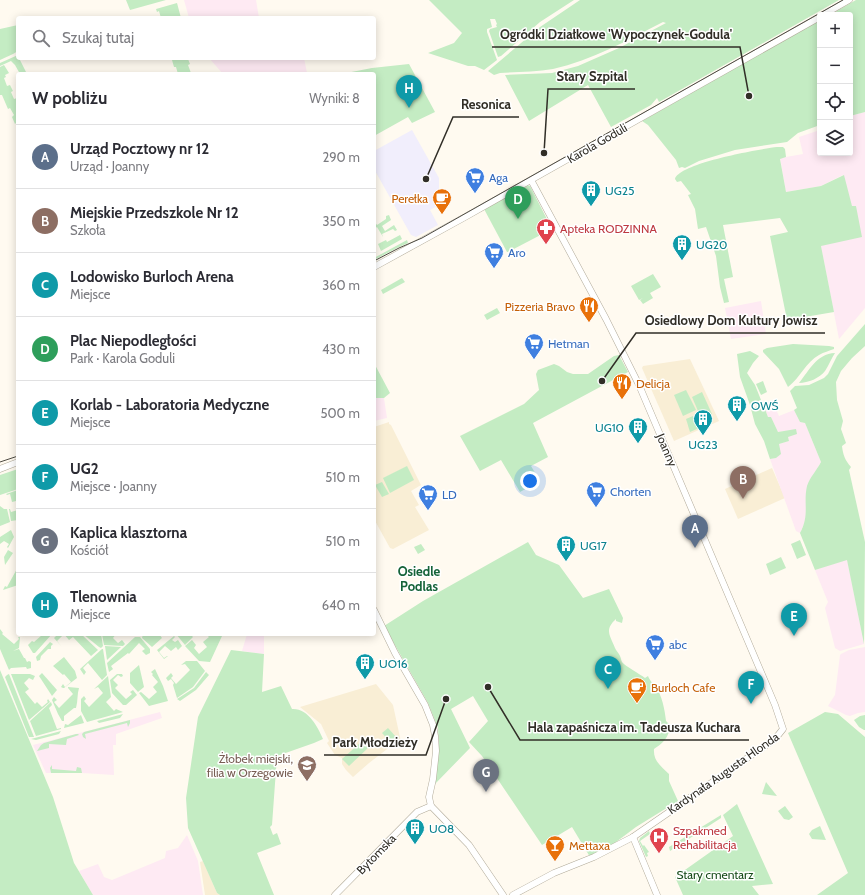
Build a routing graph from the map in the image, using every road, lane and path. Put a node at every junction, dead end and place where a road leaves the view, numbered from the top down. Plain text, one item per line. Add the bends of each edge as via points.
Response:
1 (849, 0) edge
2 (828, 12) edge
3 (817, 19) edge
4 (530, 180) junction
5 (376, 266) edge
6 (16, 463) edge
7 (0, 469) edge
8 (376, 614) edge
9 (784, 729) joint
10 (430, 802) junction
11 (632, 837) junction
12 (335, 895) edge
13 (503, 895) edge
14 (514, 895) edge
15 (657, 895) edge

1 - 2 street
3 - 4 street, Karola Goduli
4 - 5 street, Karola Goduli
4 - 9 street, Joanny via 639,384
6 - 7 street
8 - 10 street via 425,705 433,725 436,751
9 - 11 street, Kardynała Augusta Hlonda via 775,739
10 - 12 street, Bytomska
10 - 13 street via 469,845
11 - 14 street, Kardynała Augusta Hlonda via 594,857 554,873
11 - 15 street

